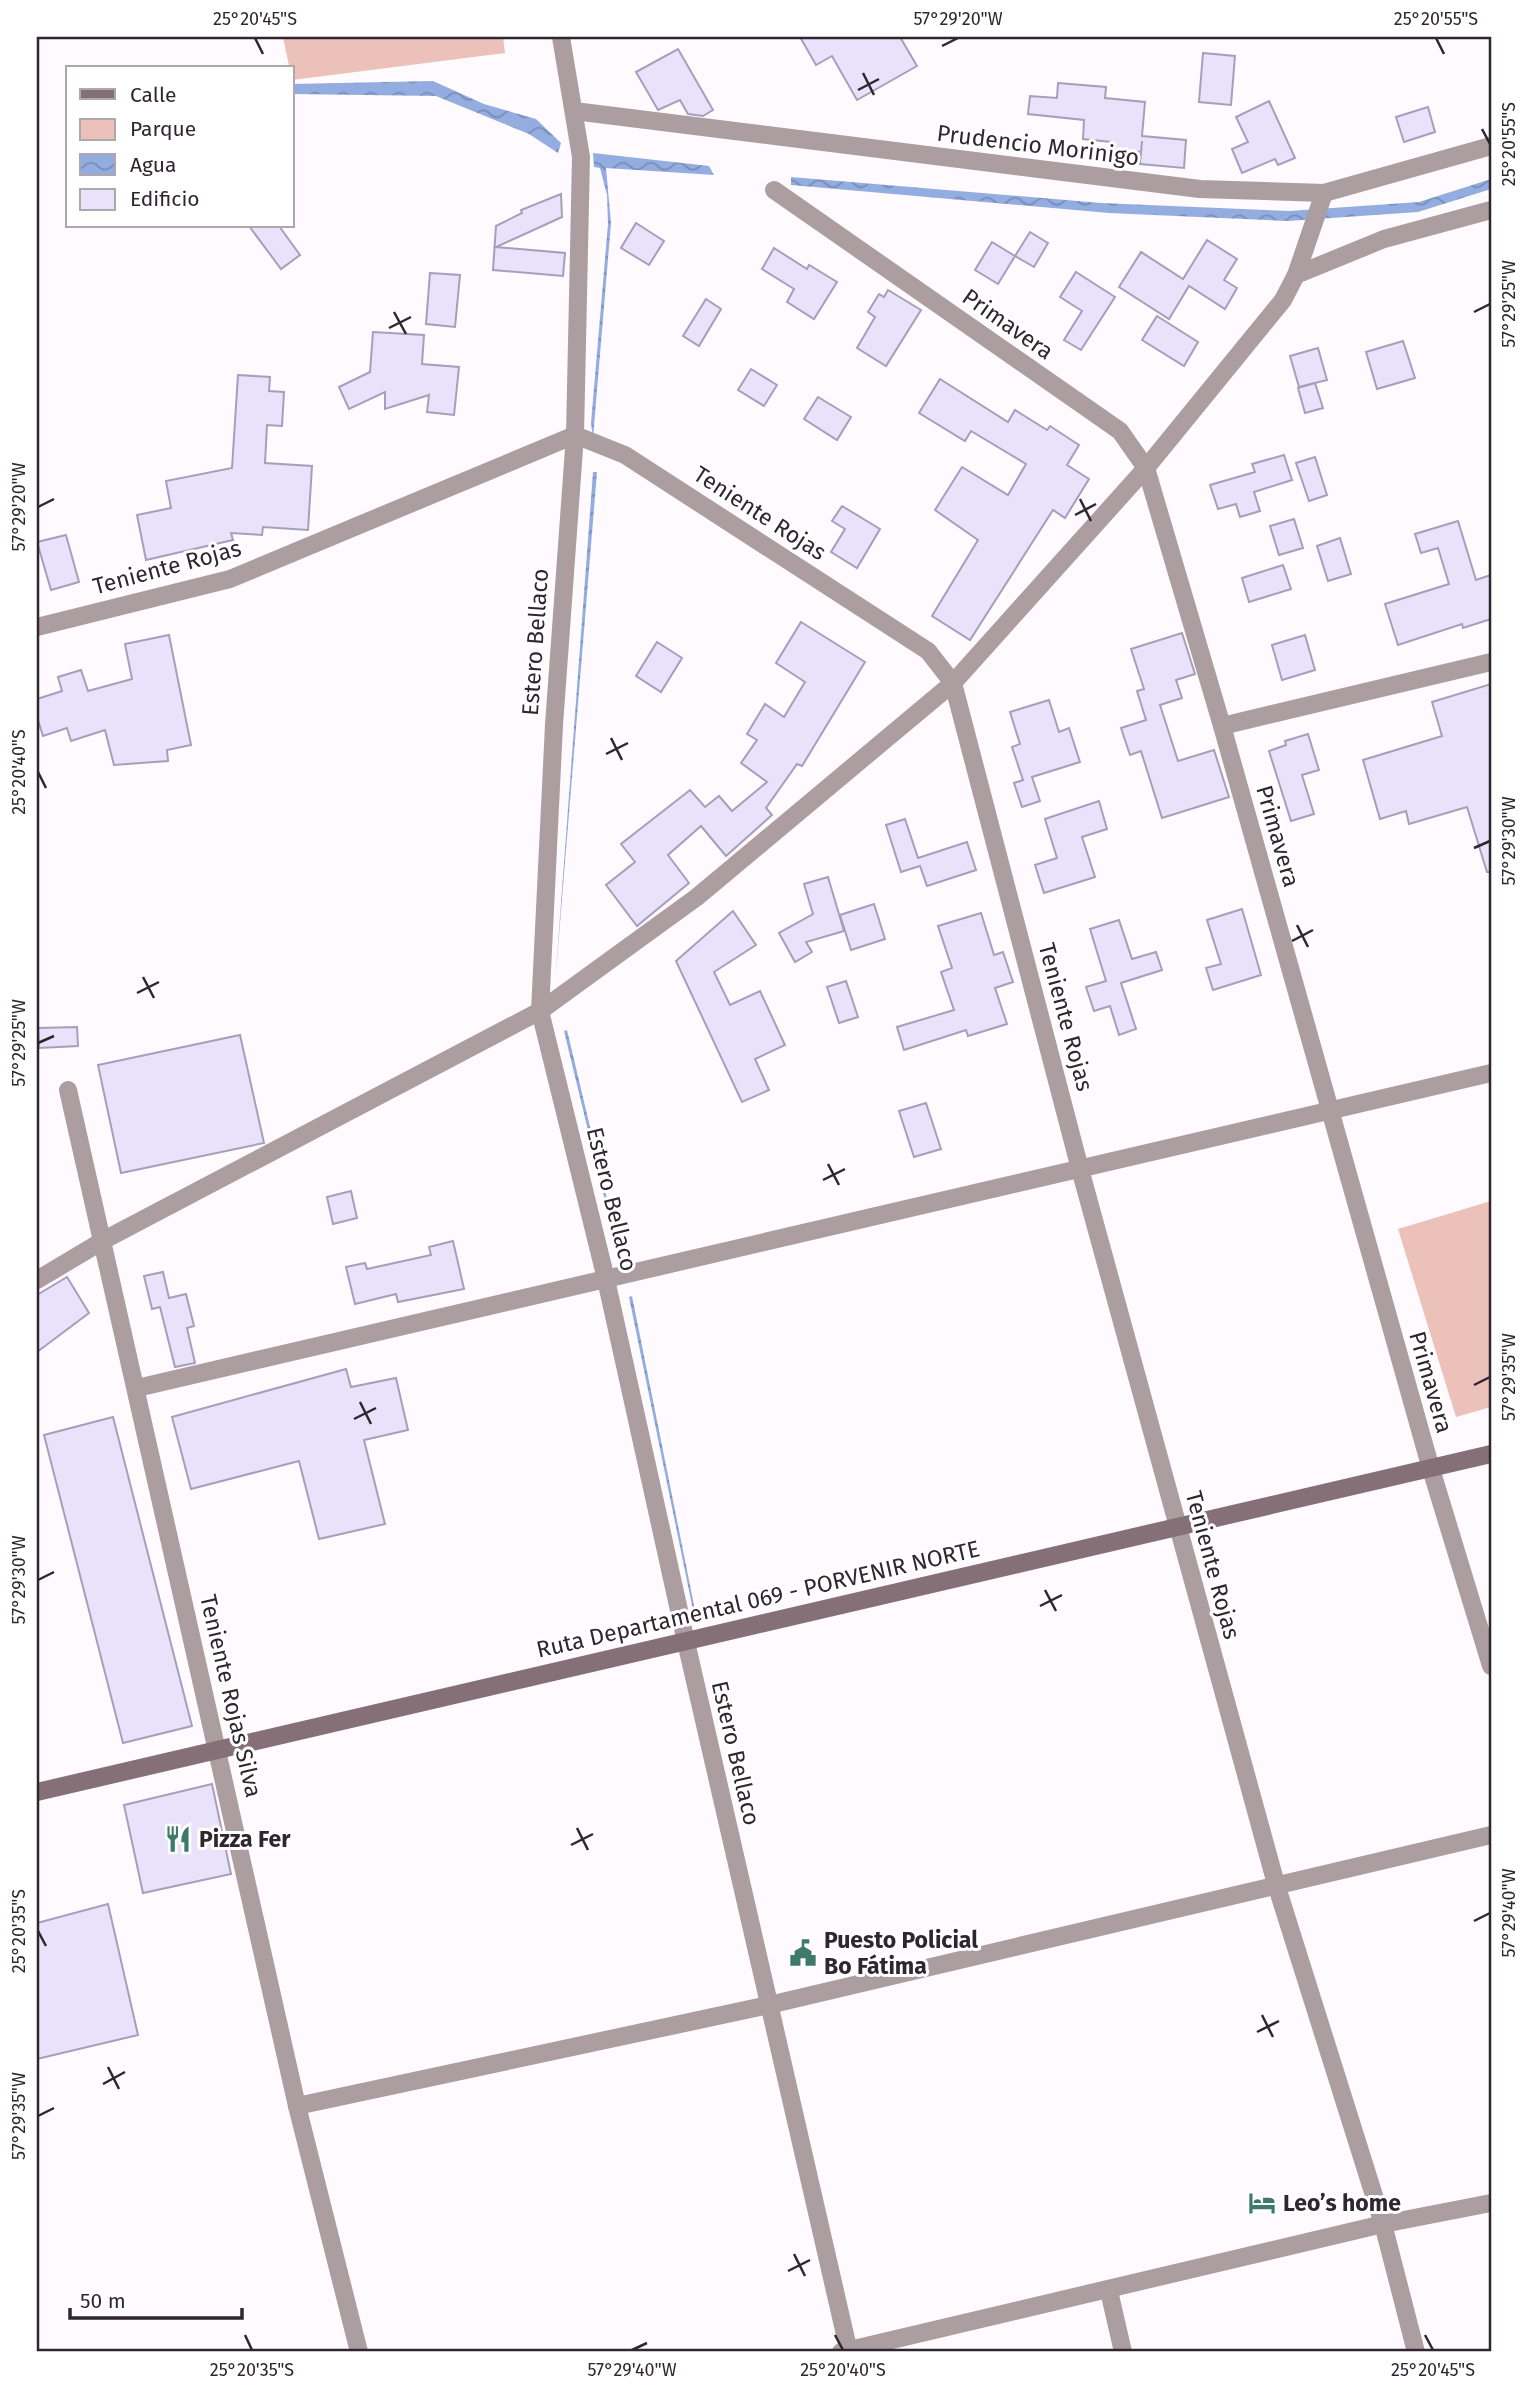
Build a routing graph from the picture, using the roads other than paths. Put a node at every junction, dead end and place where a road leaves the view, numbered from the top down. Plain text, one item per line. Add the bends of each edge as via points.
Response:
1 (561, 37) edge
2 (574, 111) junction
3 (1491, 146) edge
4 (774, 191) dead end
5 (1322, 199) junction
6 (1491, 210) edge
7 (1296, 275) junction
8 (575, 435) junction
9 (1146, 468) junction
10 (37, 627) edge
11 (1491, 662) edge
12 (953, 683) junction
13 (1222, 726) junction
14 (540, 1011) junction
15 (1491, 1073) edge
16 (68, 1090) dead end
17 (1329, 1110) junction
18 (1080, 1169) junction
19 (104, 1240) junction
20 (606, 1275) junction
21 (37, 1280) edge
22 (137, 1388) junction
23 (1491, 1454) edge
24 (1431, 1469) junction
25 (1177, 1525) junction
26 (686, 1642) junction
27 (1491, 1666) edge
28 (218, 1748) junction
29 (37, 1792) edge
30 (1491, 1835) edge
31 (1276, 1884) junction
32 (769, 2005) junction
33 (297, 2106) junction
34 (1491, 2203) edge
35 (1383, 2224) junction
36 (1109, 2291) junction
37 (359, 2352) edge
38 (846, 2352) edge
39 (1123, 2352) edge
40 (1416, 2352) edge

1 - 2 street, Estero Bellaco
2 - 5 street, Prudencio Morinigo via 1200,189
2 - 8 street, Estero Bellaco via 581,157
3 - 5 street, Prudencio Morinigo
4 - 9 street, Primavera via 1120,431
5 - 7 street
6 - 7 street via 1384,239
7 - 9 street via 1283,300
8 - 10 street, Teniente Rojas via 230,579
8 - 12 street, Teniente Rojas via 625,455 928,651
8 - 14 street, Estero Bellaco
9 - 12 street
9 - 13 street, Primavera
11 - 13 street
12 - 14 street via 697,897
12 - 18 street, Teniente Rojas
13 - 17 street, Primavera
14 - 19 street
14 - 20 street, Estero Bellaco
15 - 17 street
16 - 19 street, Teniente Rojas Silva
17 - 18 street
17 - 24 street, Primavera
18 - 20 street
18 - 25 street, Teniente Rojas
19 - 21 street
19 - 22 street, Teniente Rojas Silva
20 - 22 street
20 - 26 street, Estero Bellaco
22 - 28 street, Teniente Rojas Silva
23 - 24 main road, Ruta Departamental 069 - PORVENIR NORTE
24 - 25 main road, Ruta Departamental 069 - PORVENIR NORTE
24 - 27 street, Primavera
25 - 26 main road, Ruta Departamental 069 - PORVENIR NORTE
25 - 31 street, Teniente Rojas
26 - 28 main road, Ruta Departamental 069 - PORVENIR NORTE
26 - 32 street, Estero Bellaco
28 - 29 main road, Ruta Departamental 069 - PORVENIR NORTE
28 - 33 street, Teniente Rojas Silva
30 - 31 street
31 - 32 street
31 - 35 street, Teniente Rojas
32 - 33 street
32 - 38 street, Estero Bellaco
33 - 37 street, Teniente Rojas Silva
34 - 35 street
35 - 36 street
35 - 40 street, Teniente Rojas
36 - 38 street
36 - 39 street

